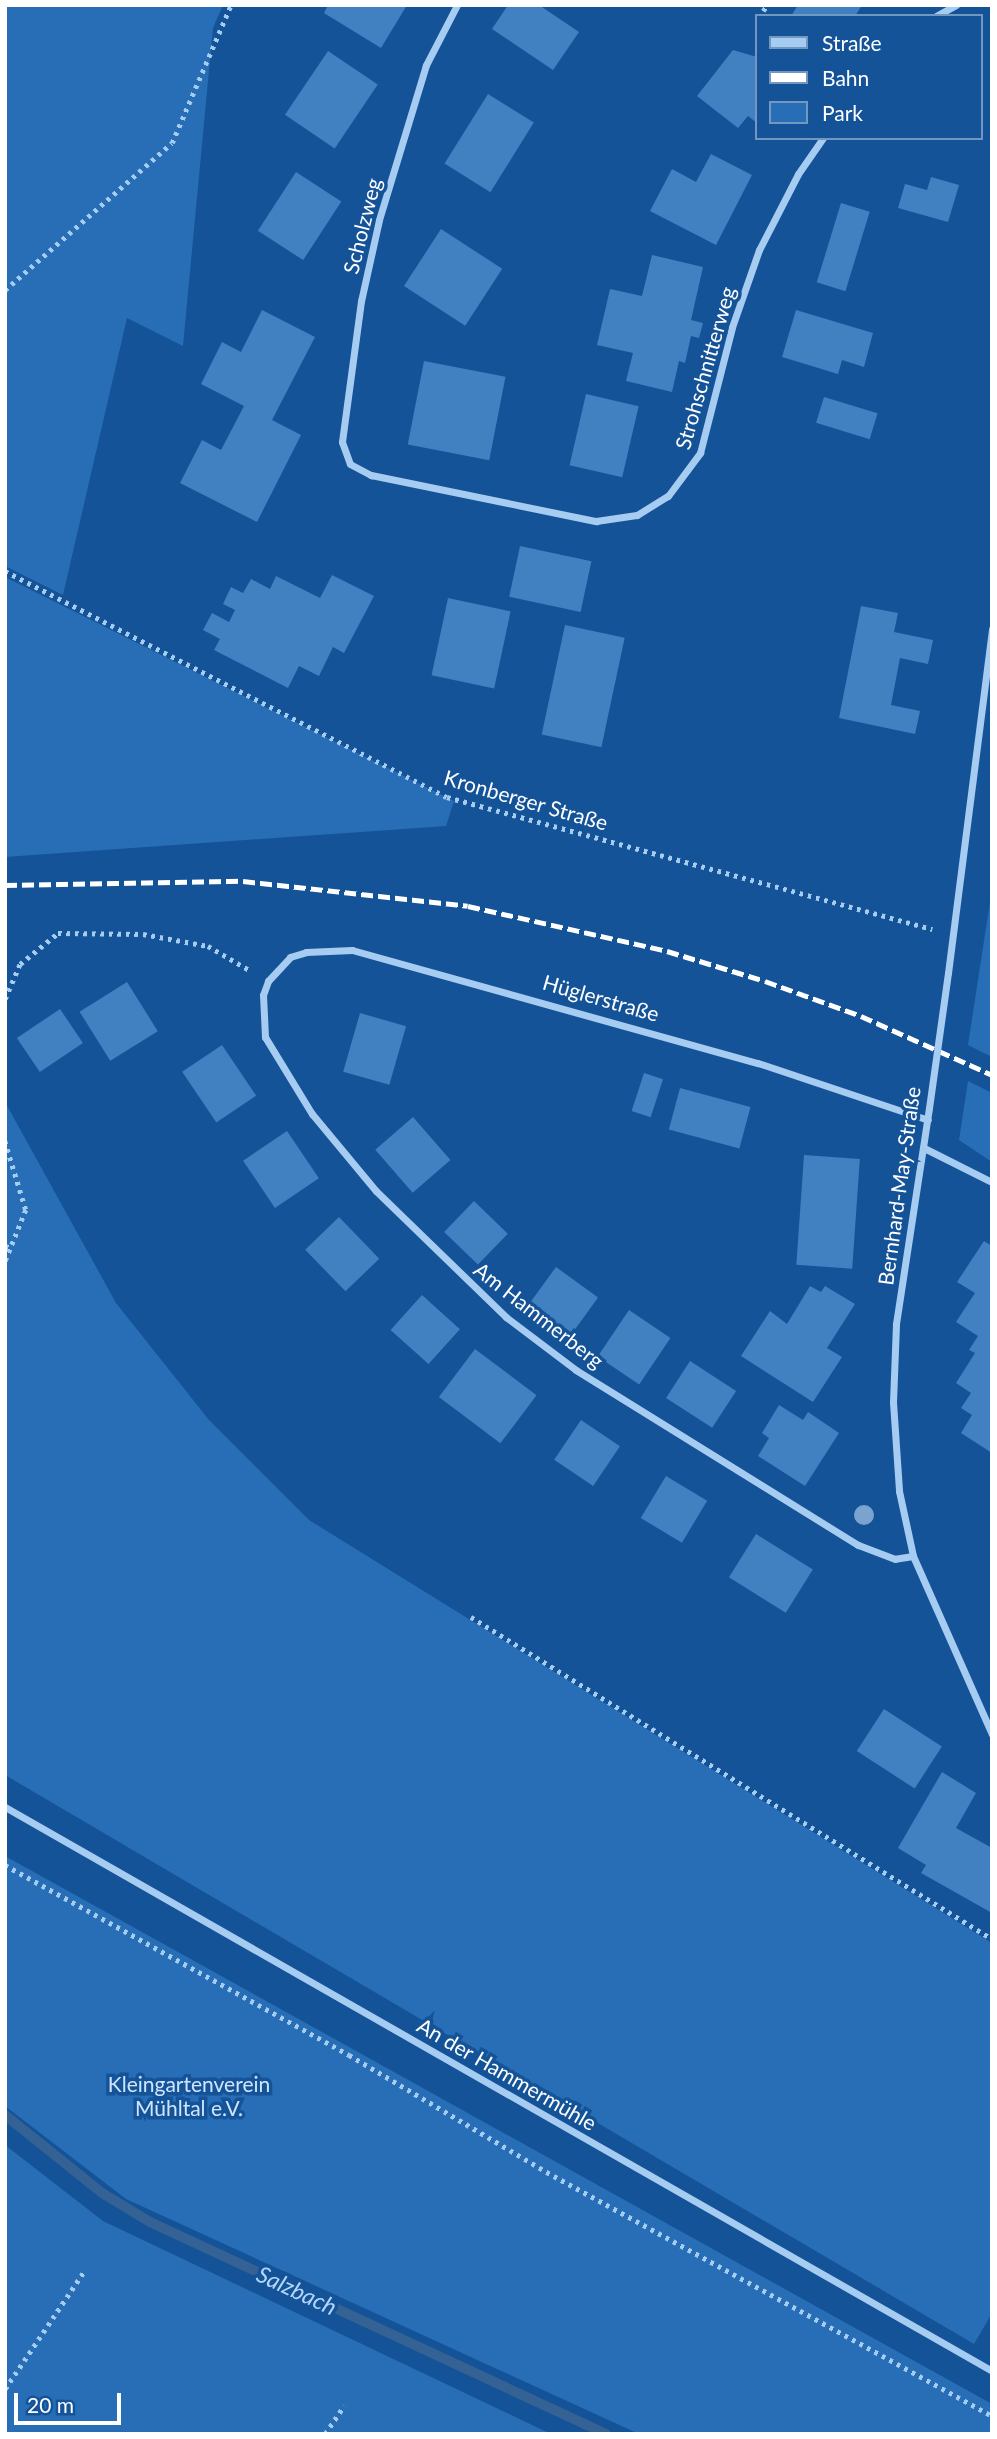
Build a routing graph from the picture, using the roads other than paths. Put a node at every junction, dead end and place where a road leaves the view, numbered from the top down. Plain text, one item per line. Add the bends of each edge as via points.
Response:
1 (457, 5) edge
2 (956, 5) edge
3 (940, 14) edge
4 (822, 140) edge
5 (350, 464) joint
6 (992, 629) edge
7 (268, 981) joint
8 (928, 1120) junction
9 (924, 1147) junction
10 (992, 1182) edge
11 (913, 1556) junction
12 (992, 1734) edge
13 (5, 1807) edge
14 (992, 2371) edge

1 - 5 street, Scholzweg via 426,65 379,220 361,301 342,442
2 - 3 street
4 - 5 street, Strohschnitterweg via 798,174 759,250 732,327 700,453 668,496 637,515 596,522 371,475
6 - 8 street, Bernhard-May-Straße, bridge
7 - 8 street, Hüglerstraße via 290,957 306,952 352,950 385,956 758,1063
7 - 11 street, Am Hammerberg via 262,1013 265,1037 312,1114 376,1191 496,1308 576,1370 858,1545 895,1559
8 - 9 street, Bernhard-May-Straße
9 - 10 street
9 - 11 street, Bernhard-May-Straße via 896,1324 893,1402 899,1491
11 - 12 street, Bernhard-May-Straße
13 - 14 street, An der Hammermühle

